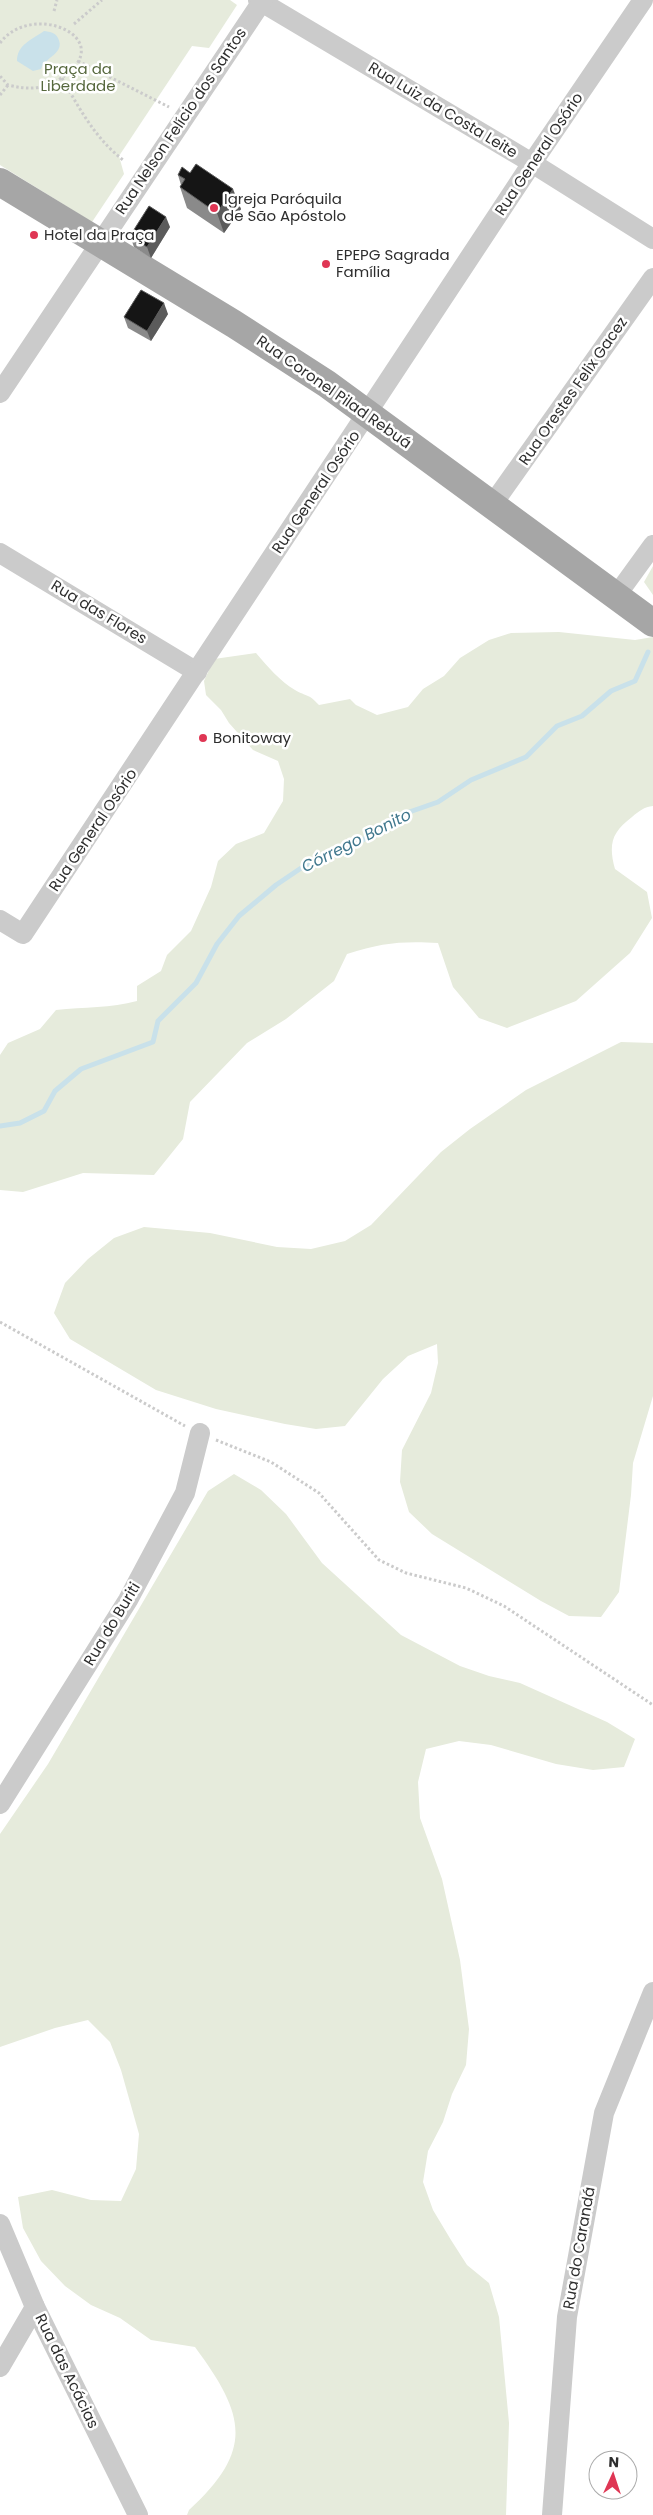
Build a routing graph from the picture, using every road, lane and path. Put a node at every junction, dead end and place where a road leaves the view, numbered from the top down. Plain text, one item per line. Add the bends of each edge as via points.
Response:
1 (56, 0) edge
2 (102, 0) edge
3 (643, 0) edge
4 (261, 1) edge
5 (49, 9) dead end
6 (54, 11) junction
7 (60, 13) dead end
8 (70, 20) dead end
9 (74, 24) junction
10 (8, 28) dead end
11 (1, 38) edge
12 (0, 43) edge
13 (78, 61) junction
14 (0, 76) edge
15 (62, 78) junction
16 (8, 85) junction
17 (0, 95) edge
18 (185, 115) junction
19 (123, 160) dead end
20 (532, 163) junction
21 (0, 182) edge
22 (653, 239) edge
23 (100, 242) junction
24 (653, 278) edge
25 (0, 393) edge
26 (368, 414) junction
27 (492, 505) junction
28 (653, 545) edge
29 (0, 553) edge
30 (616, 596) junction
31 (652, 622) edge
32 (197, 672) junction
33 (0, 920) edge
34 (0, 1322) edge
35 (200, 1433) junction
36 (653, 1705) edge
37 (0, 1804) edge
38 (653, 1992) edge
39 (0, 2224) edge
40 (35, 2307) junction
41 (0, 2367) edge
42 (138, 2515) edge
43 (552, 2515) edge

1 - 6 path
2 - 9 path
3 - 20 street, Rua General Osório
4 - 18 street, Rua Nelson Felício dos Santos
4 - 20 street, Rua Luiz da Costa Leite
5 - 6 path
6 - 7 path
8 - 9 path
9 - 13 path via 81,50
10 - 11 path
11 - 12 path
13 - 15 path
13 - 18 path
14 - 16 path
15 - 16 path via 40,89
15 - 19 path via 102,142
16 - 17 path
18 - 23 street, Rua Nelson Felício dos Santos
20 - 22 street, Rua Luiz da Costa Leite
20 - 26 street, Rua General Osório
21 - 23 main road, Rua Coronel Pilad Rebuá
23 - 25 street, Rua Nelson Felício dos Santos
23 - 26 main road, Rua Coronel Pilad Rebuá via 296,364
24 - 27 street, Rua Orestes Felix Gacez
26 - 27 main road, Rua Coronel Pilad Rebuá
26 - 32 street, Rua General Osório
27 - 30 main road, Rua Coronel Pilad Rebuá
28 - 30 street
29 - 32 street, Rua das Flores
30 - 31 main road, Rua Coronel Pilad Rebuá
32 - 33 street, Rua General Osório via 23,934
34 - 35 path
35 - 36 path via 271,1462 319,1493 379,1560 406,1572 466,1588 504,1606
35 - 37 street, Rua do Buriti via 185,1493 128,1600
38 - 43 street, Rua do Carandá via 604,2113 567,2317
39 - 40 street, Rua das Acácias
40 - 41 street
40 - 42 street, Rua das Acácias

